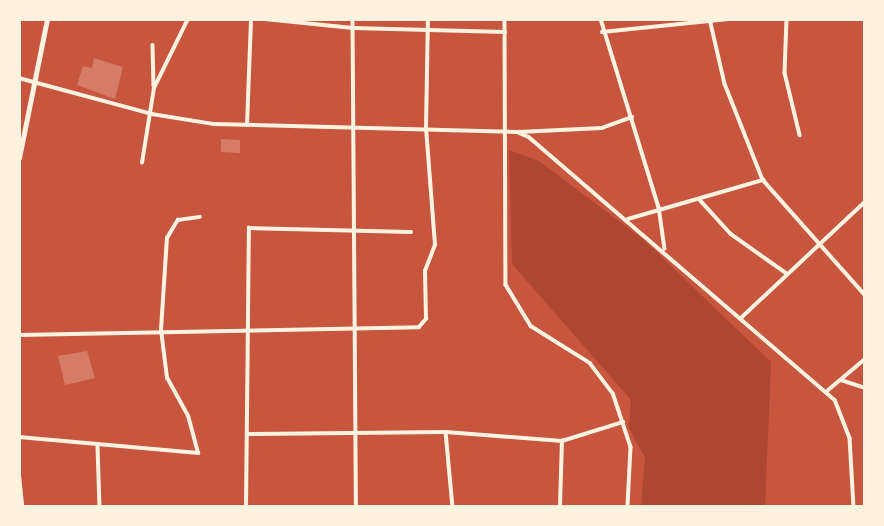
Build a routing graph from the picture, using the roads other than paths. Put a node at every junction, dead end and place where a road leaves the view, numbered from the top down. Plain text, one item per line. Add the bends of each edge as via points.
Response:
1 (47, 19) edge
2 (188, 19) edge
3 (251, 19) edge
4 (265, 19) edge
5 (353, 19) edge
6 (428, 19) edge
7 (505, 19) edge
8 (601, 19) edge
9 (728, 19) edge
10 (787, 19) edge
11 (710, 21) edge
12 (353, 27) junction
13 (428, 28) junction
14 (505, 32) junction
15 (602, 32) junction
16 (153, 45) dead end
17 (19, 78) edge
18 (34, 80) junction
19 (154, 89) junction
20 (152, 114) junction
21 (632, 117) junction
22 (247, 125) junction
23 (350, 127) junction
24 (426, 129) junction
25 (504, 132) junction
26 (517, 132) junction
27 (800, 135) dead end
28 (19, 158) edge
29 (142, 163) dead end
30 (763, 180) junction
31 (700, 200) junction
32 (865, 202) edge
33 (659, 207) junction
34 (200, 217) dead end
35 (628, 219) junction
36 (353, 229) junction
37 (411, 232) dead end
38 (819, 248) junction
39 (665, 251) junction
40 (786, 273) junction
41 (865, 296) edge
42 (742, 317) junction
43 (251, 327) junction
44 (355, 328) junction
45 (161, 330) junction
46 (19, 335) edge
47 (865, 359) edge
48 (841, 380) junction
49 (865, 388) edge
50 (827, 391) junction
51 (623, 422) junction
52 (446, 432) junction
53 (249, 434) junction
54 (356, 434) junction
55 (19, 437) edge
56 (562, 441) junction
57 (98, 447) junction
58 (19, 471) edge
59 (23, 507) edge
60 (100, 507) edge
61 (246, 507) edge
62 (356, 507) edge
63 (453, 507) edge
64 (560, 507) edge
65 (628, 507) edge
66 (854, 507) edge

1 - 18 highway
2 - 19 street
3 - 22 street
4 - 12 street
5 - 12 street
6 - 13 street
7 - 14 street
8 - 15 street
9 - 11 street
10 - 27 street via 785,73
11 - 15 street
11 - 30 street via 725,84
12 - 13 street
12 - 23 street
13 - 14 street
13 - 24 street
14 - 25 street
15 - 21 street
16 - 19 street
17 - 18 street
18 - 20 street
18 - 28 highway
19 - 20 street
20 - 22 street
20 - 29 street
21 - 26 street via 602,128
21 - 33 street
22 - 23 street
23 - 24 street
23 - 36 street
24 - 25 street
24 - 44 street via 435,239 425,271 426,320 414,328
25 - 26 street
25 - 51 street via 503,273 510,298 531,326 600,373
26 - 35 street via 542,146
30 - 31 street
30 - 38 street
31 - 33 street
31 - 40 street via 731,234
32 - 38 street
33 - 35 street
33 - 39 street
34 - 45 street via 177,220 167,238
35 - 39 street
36 - 37 street
36 - 43 street via 249,229
36 - 44 street
38 - 40 street
38 - 41 street
39 - 42 street
40 - 42 street
42 - 50 street
43 - 44 street
43 - 45 street
43 - 53 street
44 - 54 street
45 - 46 street
45 - 57 street via 167,378 188,416 199,451
47 - 48 street
48 - 49 street
48 - 50 street
50 - 66 street via 841,407 850,438
51 - 56 street
51 - 65 street via 632,455
52 - 54 street
52 - 56 street
52 - 63 street
53 - 54 street
53 - 61 street
54 - 62 street
55 - 57 street
56 - 64 street
57 - 60 street
58 - 59 street

